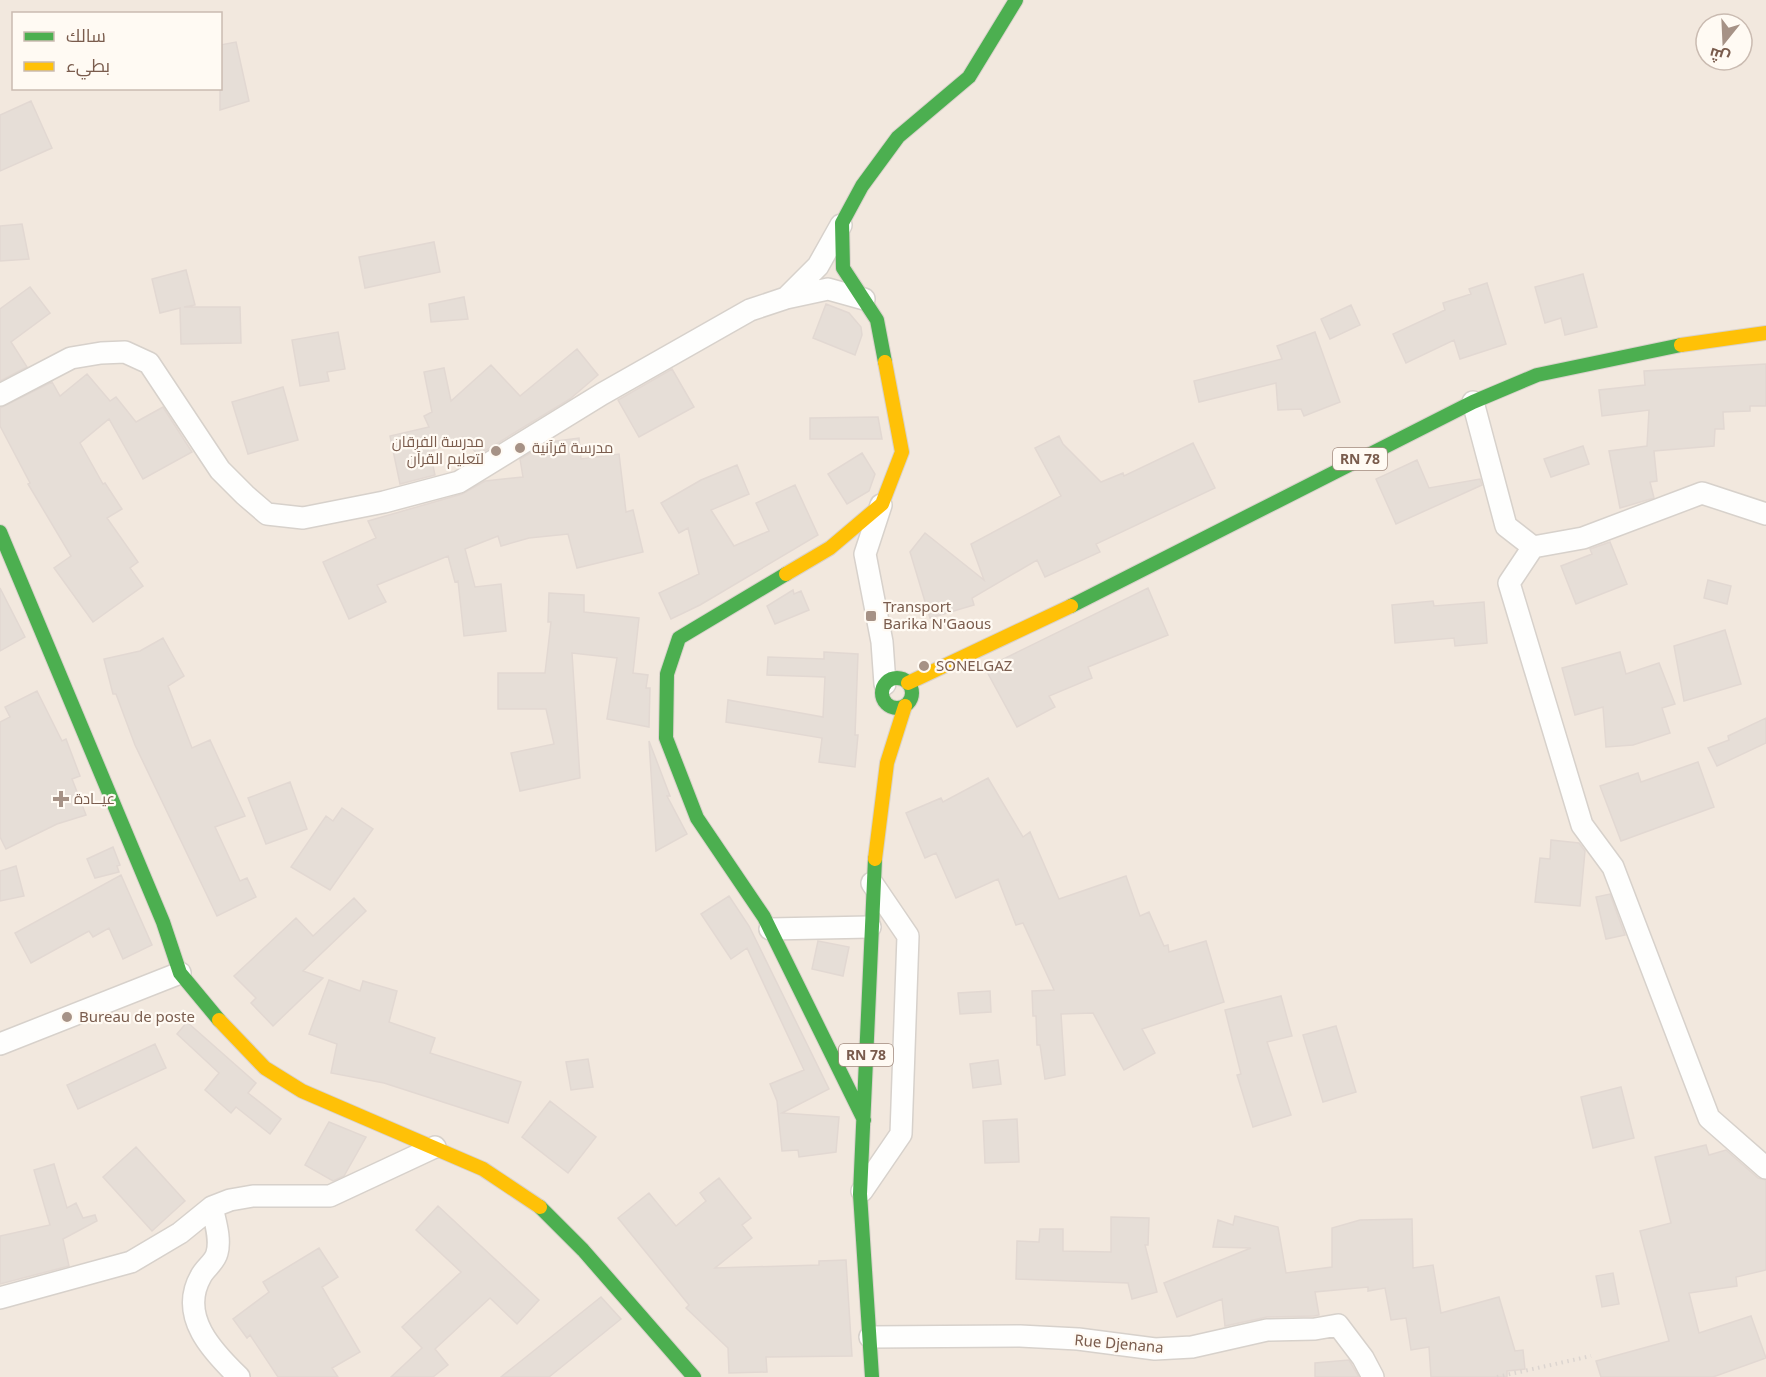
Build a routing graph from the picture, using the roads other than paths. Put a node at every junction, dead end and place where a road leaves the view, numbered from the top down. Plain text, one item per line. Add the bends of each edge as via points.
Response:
1 (1016, 0) edge
2 (842, 223) junction
3 (786, 298) junction
4 (864, 299) junction
5 (1766, 333) edge
6 (0, 395) edge
7 (1473, 402) junction
8 (882, 504) junction
9 (1766, 514) edge
10 (0, 532) edge
11 (1533, 547) junction
12 (830, 548) junction
13 (865, 554) junction
14 (976, 651) junction
15 (894, 687) junction
16 (908, 703) junction
17 (895, 735) junction
18 (872, 883) junction
19 (870, 927) junction
20 (770, 929) junction
21 (180, 973) junction
22 (0, 1044) edge
23 (864, 1120) junction
24 (435, 1147) junction
25 (1766, 1168) edge
26 (860, 1194) junction
27 (212, 1207) junction
28 (0, 1298) edge
29 (870, 1337) junction
30 (239, 1377) edge
31 (694, 1377) edge
32 (872, 1377) edge
33 (1373, 1377) edge

1 - 2 street via 969,77 898,137 862,186
2 - 3 street via 818,266
2 - 4 street via 843,268
3 - 4 street via 828,289
3 - 6 street via 741,315 459,482 303,518 267,514 245,495 220,470 149,363 125,352 71,358
4 - 8 street via 877,320 902,452
5 - 7 street, RN 78 via 1644,351 1537,375
7 - 11 street via 1506,526
7 - 14 street, RN 78
8 - 12 street
8 - 13 street
9 - 11 street via 1702,493 1583,538
10 - 21 street via 163,922
11 - 25 street via 1509,584 1582,825 1614,867 1709,1118
12 - 13 street
12 - 20 street via 679,638 668,674 666,738 697,818
13 - 15 street
14 - 15 street, RN 78
14 - 16 street, RN 78
15 - 16 street via 912,689
15 - 16 street via 892,708
15 - 17 street
16 - 17 street, RN 78
17 - 18 street, RN 78
18 - 19 street, RN 78
18 - 26 street via 909,936 902,1134
19 - 20 street
19 - 23 street, RN 78
20 - 23 street
21 - 22 street
21 - 24 street via 265,1068 302,1091
23 - 26 street, RN 78
24 - 27 street via 330,1196 253,1196
24 - 31 street via 483,1169 537,1204 583,1250
26 - 29 street, RN 78
27 - 28 street via 180,1233 131,1262
27 - 30 street via 217,1254 196,1288 195,1308 199,1330 214,1353
29 - 32 street, RN 78
29 - 33 street, Rue Djenana via 1020,1336 1155,1349 1192,1347 1267,1330 1338,1325

